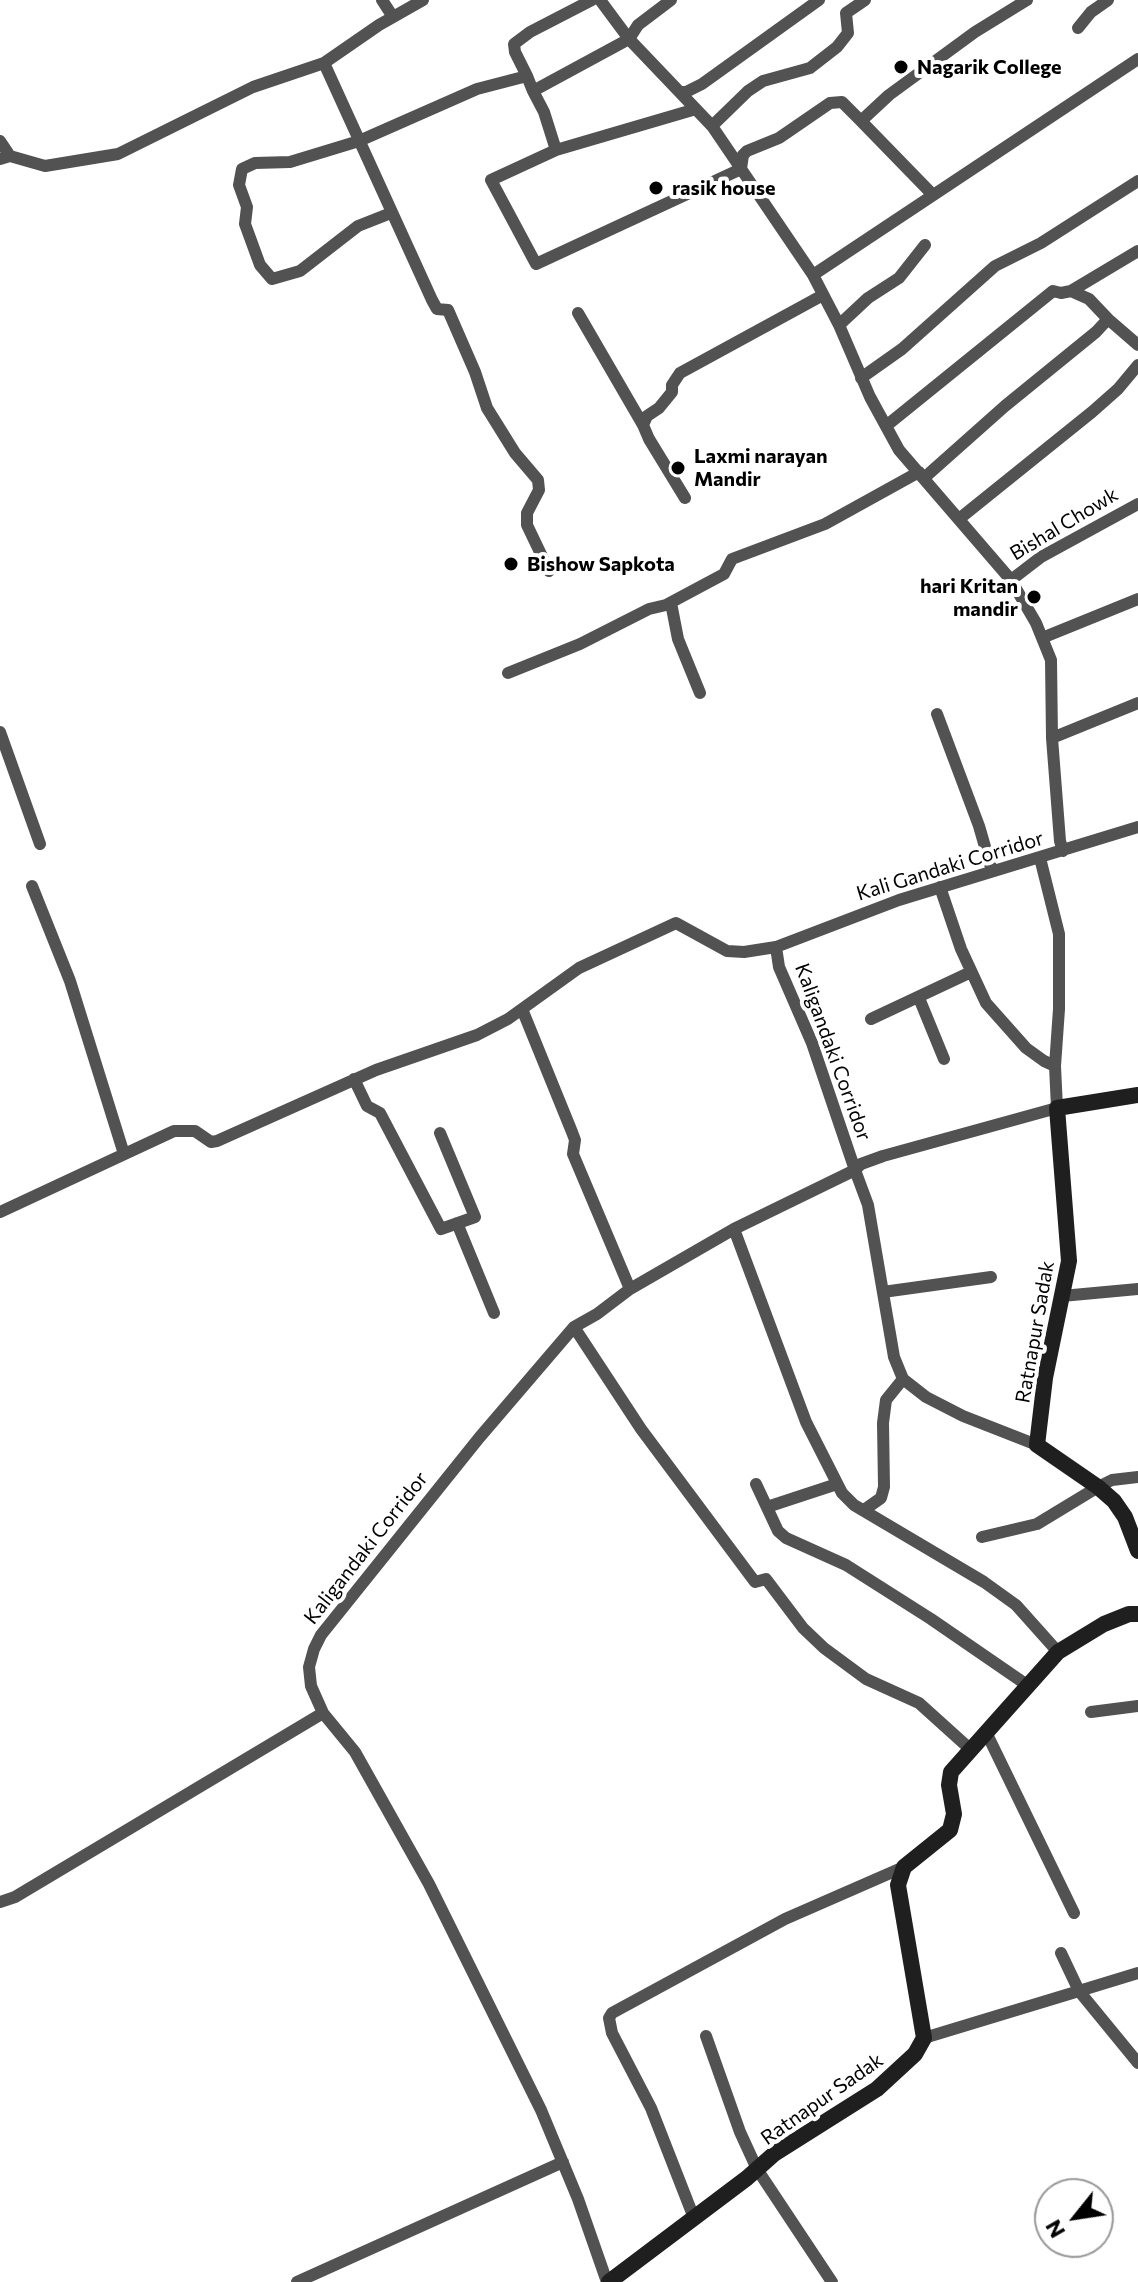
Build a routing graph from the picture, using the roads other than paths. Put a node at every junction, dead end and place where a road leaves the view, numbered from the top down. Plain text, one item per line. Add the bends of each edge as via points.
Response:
1 (382, 0) edge
2 (423, 0) edge
3 (592, 0) edge
4 (600, 0) edge
5 (671, 0) edge
6 (819, 0) edge
7 (865, 0) edge
8 (1027, 0) edge
9 (1108, 0) edge
10 (393, 17) junction
11 (1078, 28) dead end
12 (629, 39) junction
13 (1138, 59) edge
14 (324, 63) junction
15 (527, 76) junction
16 (533, 91) junction
17 (681, 92) junction
18 (696, 109) junction
19 (861, 121) junction
20 (712, 126) junction
21 (0, 141) edge
22 (359, 141) junction
23 (556, 150) junction
24 (5, 158) edge
25 (741, 169) junction
26 (1138, 181) edge
27 (933, 195) junction
28 (391, 213) junction
29 (925, 245) dead end
30 (1138, 251) edge
31 (813, 275) junction
32 (1071, 291) junction
33 (823, 295) junction
34 (578, 313) dead end
35 (1108, 319) junction
36 (839, 325) junction
37 (1138, 345) edge
38 (1138, 365) edge
39 (861, 378) junction
40 (643, 425) junction
41 (886, 426) junction
42 (922, 475) junction
43 (685, 498) dead end
44 (1138, 504) edge
45 (959, 519) junction
46 (549, 571) dead end
47 (1011, 580) junction
48 (1138, 599) edge
49 (671, 603) junction
50 (1042, 638) junction
51 (508, 673) dead end
52 (700, 693) dead end
53 (1138, 703) edge
54 (937, 714) dead end
55 (0, 732) edge
56 (1052, 738) junction
57 (1138, 827) edge
58 (40, 844) dead end
59 (1063, 851) junction
60 (1040, 858) junction
61 (992, 871) junction
62 (32, 886) dead end
63 (940, 887) junction
64 (776, 947) junction
65 (971, 972) junction
66 (919, 998) junction
67 (522, 1009) junction
68 (871, 1019) dead end
69 (944, 1059) dead end
70 (1055, 1066) junction
71 (354, 1079) junction
72 (1138, 1095) edge
73 (1057, 1108) junction
74 (440, 1133) dead end
75 (124, 1154) junction
76 (855, 1170) junction
77 (0, 1212) edge
78 (457, 1223) junction
79 (734, 1229) junction
80 (991, 1277) dead end
81 (630, 1289) junction
82 (1138, 1289) edge
83 (883, 1292) junction
84 (1062, 1296) junction
85 (494, 1313) dead end
86 (574, 1327) junction
87 (903, 1379) junction
88 (1037, 1445) junction
89 (1138, 1477) edge
90 (756, 1484) dead end
91 (837, 1484) junction
92 (1098, 1487) junction
93 (767, 1507) junction
94 (864, 1510) junction
95 (982, 1537) dead end
96 (1138, 1551) edge
97 (1138, 1614) edge
98 (1058, 1652) junction
99 (1027, 1685) junction
100 (1138, 1706) edge
101 (1091, 1712) dead end
102 (323, 1713) junction
103 (986, 1732) junction
104 (970, 1749) junction
105 (904, 1867) junction
106 (0, 1902) edge
107 (1074, 1913) dead end
108 (1061, 1953) dead end
109 (1138, 1973) edge
110 (1079, 1991) junction
111 (706, 2036) dead end
112 (924, 2038) junction
113 (1138, 2063) edge
114 (563, 2162) junction
115 (757, 2169) junction
116 (694, 2218) junction
117 (297, 2282) edge
118 (608, 2282) edge
119 (832, 2282) edge

1 - 10 street
2 - 10 street
3 - 15 street via 514,44
4 - 12 street
5 - 12 street via 638,25
6 - 17 street via 702,84
7 - 20 street via 846,13 848,33 837,47 810,68 763,81
8 - 19 street via 963,41
9 - 11 street
10 - 14 street
12 - 16 street
12 - 17 street
13 - 27 street
14 - 22 street
14 - 24 street via 253,87 118,154 45,166
15 - 16 street
15 - 22 street via 477,89
16 - 23 street
17 - 18 street
18 - 20 street
18 - 23 street
19 - 25 street via 842,102 830,103 779,138 747,151
19 - 27 street
20 - 25 street
21 - 24 street
22 - 28 street
22 - 28 street via 290,162 255,163 242,169 245,224 260,265 272,279 300,271 358,226
23 - 25 street via 491,180 536,264
25 - 31 street
26 - 39 street via 995,266 912,341
27 - 31 street
28 - 46 street via 437,309 448,310 487,408 538,480 527,525
29 - 36 street via 899,278
30 - 32 street
31 - 33 street
32 - 35 street via 1089,299
32 - 41 street via 1053,291
33 - 36 street
33 - 40 street via 680,373 672,392
34 - 40 street
35 - 37 street
35 - 42 street
36 - 39 street
38 - 45 street via 1092,412
39 - 41 street
40 - 43 street
41 - 42 street
42 - 45 street
42 - 49 street via 825,524 732,559 724,574
44 - 47 street, Bishal Chowk via 1041,557
45 - 47 street
47 - 50 street
48 - 50 street
49 - 51 street
49 - 52 street via 678,639
50 - 56 street via 1051,660
53 - 56 street
54 - 61 street
55 - 58 street
56 - 59 street
57 - 59 street, Kali Gandaki Corridor
59 - 60 street, Kali Gandaki Corridor
60 - 61 street, Kali Gandaki Corridor
60 - 70 street via 1059,934
61 - 63 street, Kali Gandaki Corridor
62 - 75 street via 70,981
63 - 64 street, Kali Gandaki Corridor
63 - 65 street
64 - 67 street, Kali Gandaki Corridor via 727,951 676,923 579,968
64 - 76 street, Kaligandaki Corridor
65 - 66 street
65 - 70 street via 1004,1025 1026,1048
66 - 68 street
66 - 69 street
67 - 71 street via 477,1035
67 - 81 street via 575,1140 573,1154
70 - 73 street
71 - 75 street via 217,1141 195,1131 174,1131
71 - 78 street via 367,1106 380,1113 441,1229
72 - 73 main road
73 - 76 street via 883,1156
73 - 84 main road, Ratnapur Sadak via 1069,1261
74 - 78 street via 475,1217
75 - 77 street
76 - 79 street, Kaligandaki Corridor
76 - 83 street, Kaligandaki Corridor via 868,1205
78 - 85 street
79 - 81 street, Kaligandaki Corridor
79 - 91 street via 806,1422
80 - 83 street
81 - 86 street, Kaligandaki Corridor
82 - 84 street
83 - 87 street, Kaligandaki Corridor
84 - 88 main road, Ratnapur Sadak
86 - 102 street, Kaligandaki Corridor via 321,1635 309,1667
86 - 104 street via 641,1429 755,1582 766,1579 824,1648 866,1679 919,1703
87 - 88 street via 963,1416
87 - 94 street via 886,1400 881,1498
88 - 92 main road
89 - 92 street
90 - 93 street
91 - 93 street
91 - 94 street
92 - 95 street via 1037,1524
92 - 96 main road via 1125,1517
93 - 99 street via 786,1538 846,1565
94 - 98 street via 1016,1605
97 - 98 main road via 1104,1624
98 - 99 main road
99 - 103 main road
100 - 101 street
102 - 106 street
102 - 114 street, Kaligandaki Corridor via 355,1752 429,1884
103 - 104 main road
103 - 107 street
104 - 105 main road via 951,1772 950,1830
105 - 112 main road via 899,1899
105 - 116 street via 785,1919 609,2018
108 - 110 street
109 - 110 street
110 - 112 street
110 - 113 street
111 - 115 street
112 - 115 main road, Ratnapur Sadak via 915,2054 877,2089
114 - 117 street
114 - 118 street, Kaligandaki Corridor
115 - 116 main road, Ratnapur Sadak
115 - 119 street
116 - 118 main road, Ratnapur Sadak

